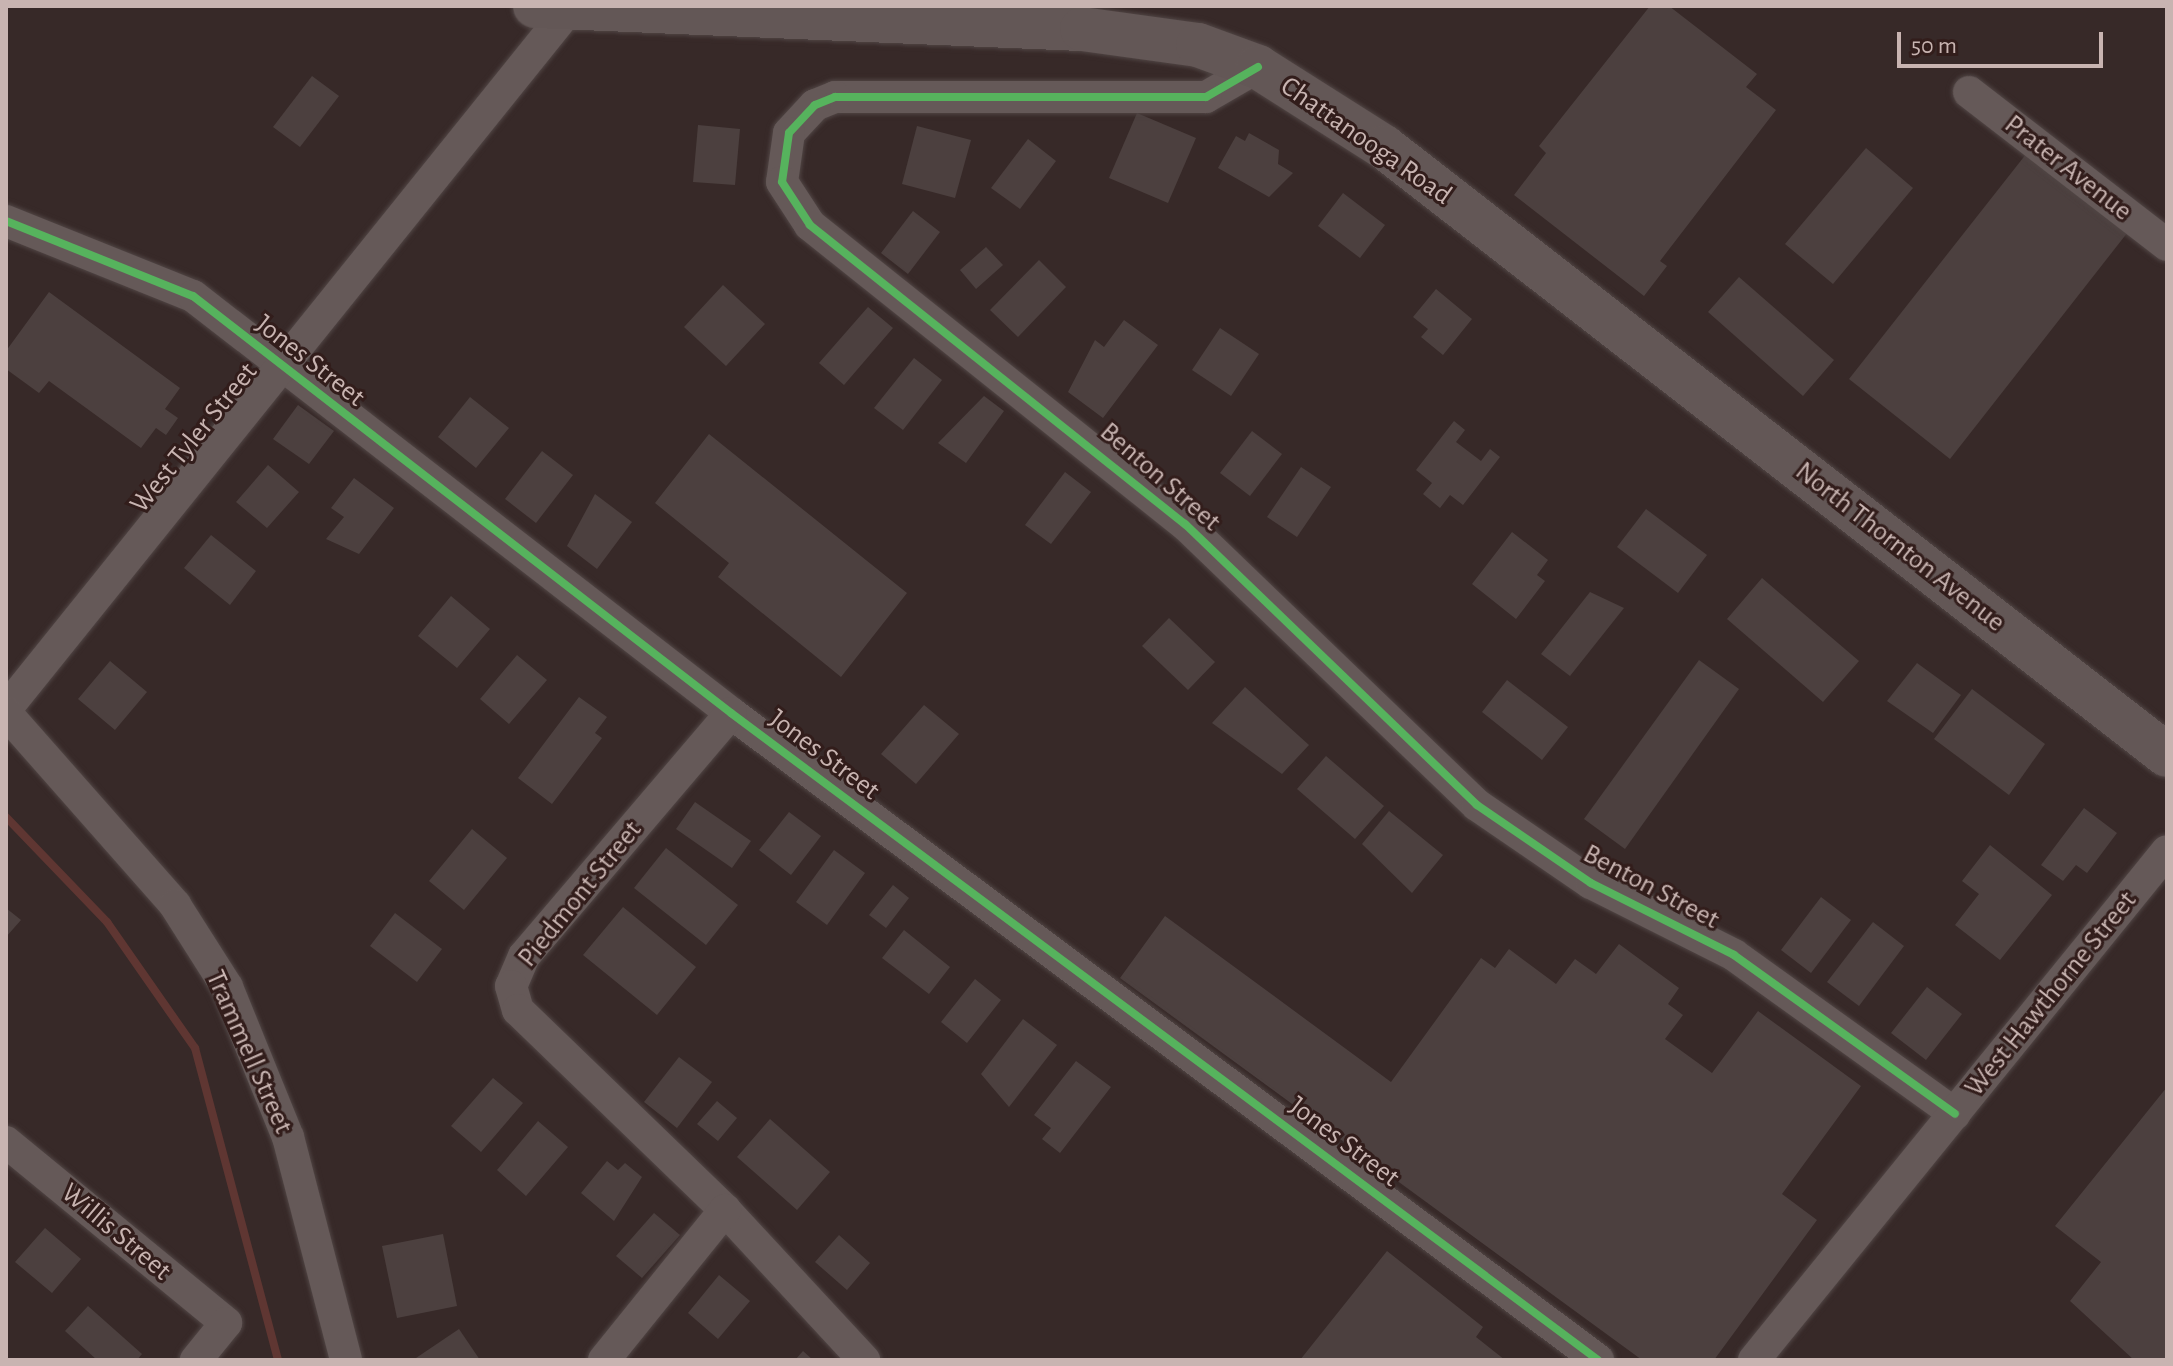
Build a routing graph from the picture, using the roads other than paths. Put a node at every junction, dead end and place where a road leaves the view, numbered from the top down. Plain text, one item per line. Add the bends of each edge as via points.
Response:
1 (559, 7) edge
2 (1258, 67) junction
3 (1969, 92) dead end
4 (6, 221) edge
5 (2167, 245) edge
6 (1633, 339) joint
7 (281, 366) junction
8 (6, 711) edge
9 (731, 713) junction
10 (2167, 755) edge
11 (2167, 851) edge
12 (1955, 1114) junction
13 (6, 1142) edge
14 (725, 1210) junction
15 (196, 1360) edge
16 (346, 1360) edge
17 (604, 1360) edge
18 (864, 1360) edge
19 (1598, 1360) edge
20 (1754, 1360) edge

1 - 2 main road, Chattanooga Road via 1082,29 1198,45
1 - 7 street, West Tyler Street
2 - 6 main road, Chattanooga Road via 1384,147
2 - 12 street, Benton Street via 1206,97 835,97 807,110 789,133 782,182 810,225 1185,524 1477,805 1591,883 1734,955
3 - 5 street, Prater Avenue
4 - 7 street, Jones Street via 193,296
6 - 10 main road, North Thornton Avenue
7 - 8 street, West Tyler Street
7 - 9 street, Jones Street
8 - 16 street, Trammell Street via 175,905 227,987 288,1137
9 - 14 street, Piedmont Street via 524,956 511,986 518,1010
9 - 19 street, Jones Street
11 - 12 street, West Hawthorne Street
12 - 20 street, West Hawthorne Street
13 - 15 street, Willis Street via 226,1323
14 - 17 street
14 - 18 street, Piedmont Street

